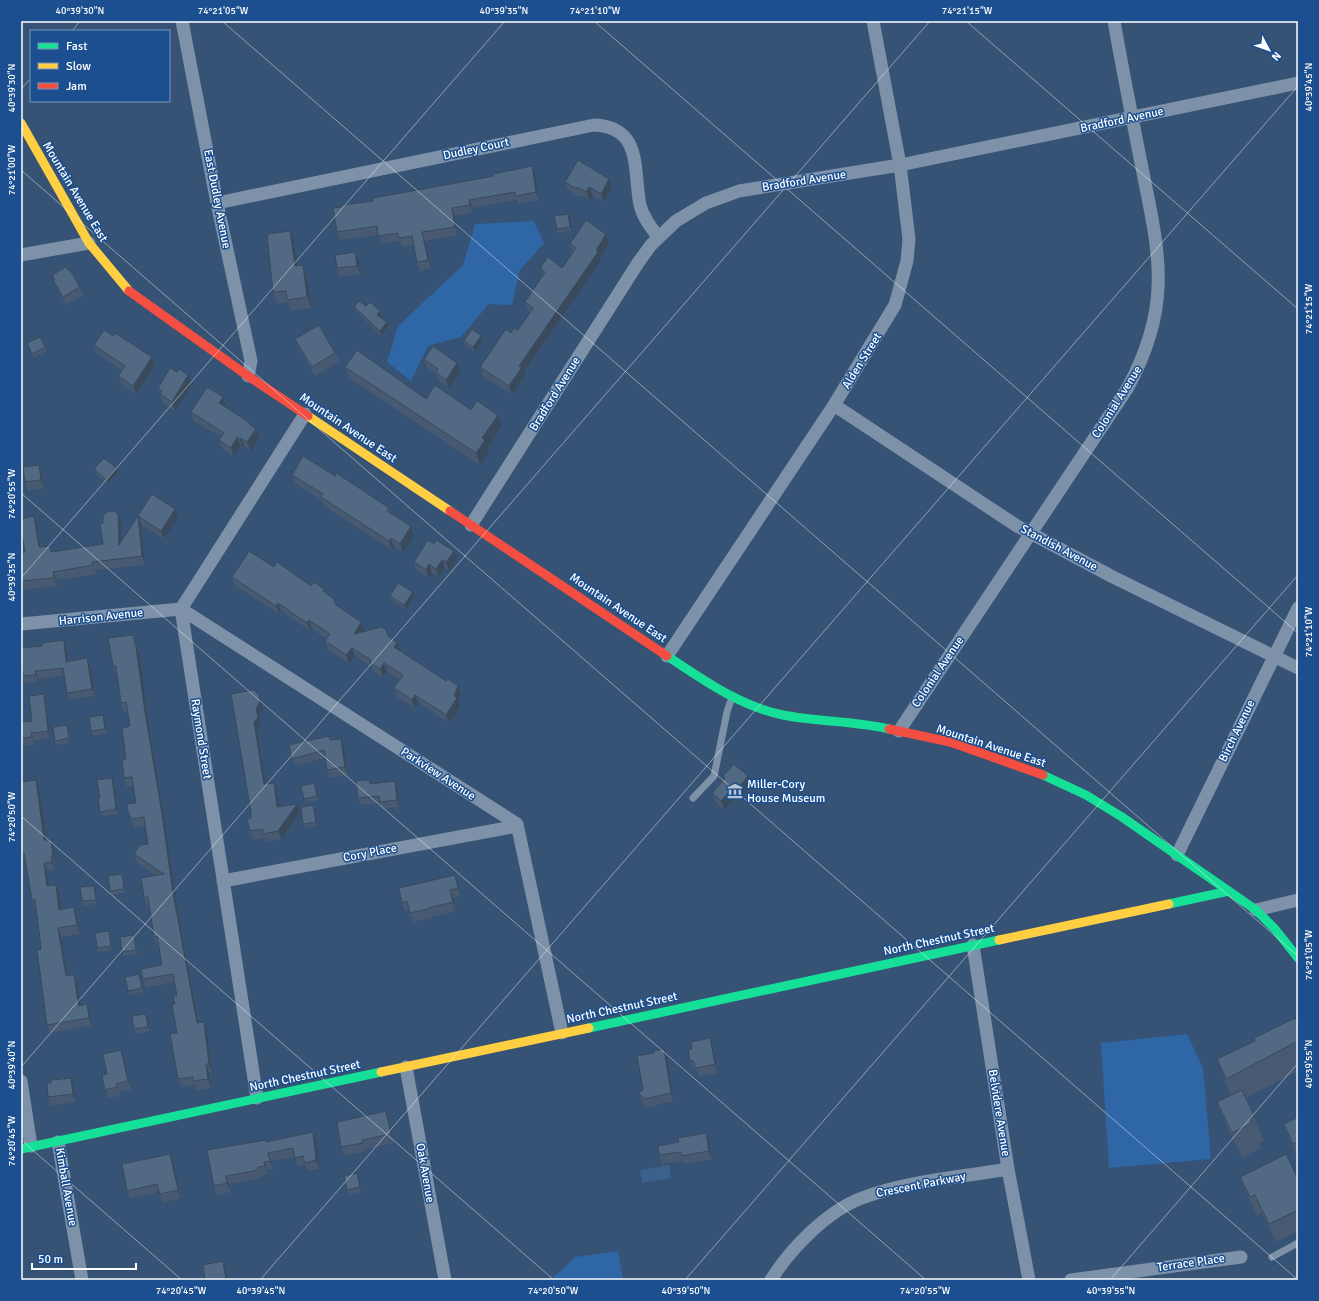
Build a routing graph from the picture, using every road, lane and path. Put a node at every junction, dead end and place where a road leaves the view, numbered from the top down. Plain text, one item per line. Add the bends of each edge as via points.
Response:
1 (182, 21) edge
2 (873, 21) edge
3 (1114, 21) edge
4 (1298, 83) edge
5 (1132, 118) junction
6 (21, 123) edge
7 (900, 166) junction
8 (217, 203) junction
9 (658, 237) junction
10 (89, 243) junction
11 (21, 255) edge
12 (248, 376) junction
13 (834, 405) junction
14 (305, 414) junction
15 (471, 525) junction
16 (1031, 534) junction
17 (1298, 608) edge
18 (180, 609) junction
19 (21, 624) edge
20 (667, 656) junction
21 (1274, 656) junction
22 (1298, 668) edge
23 (732, 697) junction
24 (899, 731) junction
25 (694, 798) dead end
26 (517, 826) junction
27 (1176, 855) junction
28 (223, 881) junction
29 (1229, 891) junction
30 (1298, 900) edge
31 (1256, 910) junction
32 (973, 946) junction
33 (1298, 958) edge
34 (562, 1033) junction
35 (406, 1067) junction
36 (21, 1081) edge
37 (257, 1098) junction
38 (58, 1142) junction
39 (26, 1147) edge
40 (1008, 1169) junction
41 (1298, 1243) edge
42 (1241, 1257) dead end
43 (1272, 1257) dead end
44 (82, 1280) edge
45 (445, 1280) edge
46 (771, 1280) edge
47 (1029, 1280) edge
48 (1071, 1280) edge

1 - 8 street, East Dudley Avenue
2 - 7 street, Alden Street
3 - 5 street, Colonial Avenue
4 - 5 street, Bradford Avenue
5 - 7 street, Bradford Avenue
5 - 16 street, Colonial Avenue via 1159,259 1154,327 1144,356 1127,389
6 - 10 street, Mountain Avenue East
7 - 9 street, Bradford Avenue via 739,191 690,211
7 - 13 street, Alden Street via 909,239 902,282 895,305 884,326
8 - 9 street, Dudley Court via 594,125 605,125 625,136 631,146 640,206 645,220
8 - 12 street, East Dudley Avenue via 251,361
9 - 15 street, Bradford Avenue via 638,263
10 - 11 street
10 - 12 street, Mountain Avenue East via 131,294
12 - 14 street, Mountain Avenue East
13 - 16 street, Standish Avenue
13 - 20 street, Alden Street
14 - 15 street, Mountain Avenue East
14 - 18 street
15 - 20 street, Mountain Avenue East
16 - 21 street, Standish Avenue
16 - 24 street, Colonial Avenue
17 - 21 street, Birch Avenue
18 - 19 street, Harrison Avenue
18 - 26 street, Parkview Avenue
18 - 28 street, Raymond Street
20 - 23 street, Mountain Avenue East
21 - 22 street, Standish Avenue
21 - 27 street, Birch Avenue
23 - 24 street, Mountain Avenue East via 783,715 878,726
23 - 25 lane via 714,776
24 - 27 street, Mountain Avenue East via 950,742 1045,776 1086,795
26 - 28 street, Cory Place
26 - 34 street
27 - 29 street, Mountain Avenue East
28 - 37 street, Raymond Street
29 - 31 street, Mountain Avenue East
29 - 32 street, North Chestnut Street
30 - 31 street
31 - 33 street, Mountain Avenue East
32 - 34 street, North Chestnut Street
32 - 40 street, Belvidere Avenue
34 - 35 street, North Chestnut Street
35 - 37 street, North Chestnut Street
35 - 45 street, Oak Avenue
36 - 39 street
37 - 38 street, North Chestnut Street
38 - 39 street, North Chestnut Street
38 - 44 street, Kimball Avenue
40 - 46 street, Crescent Parkway via 904,1186 861,1198 823,1222 802,1241
40 - 47 street, Belvidere Avenue
41 - 43 lane
42 - 48 street, Terrace Place

